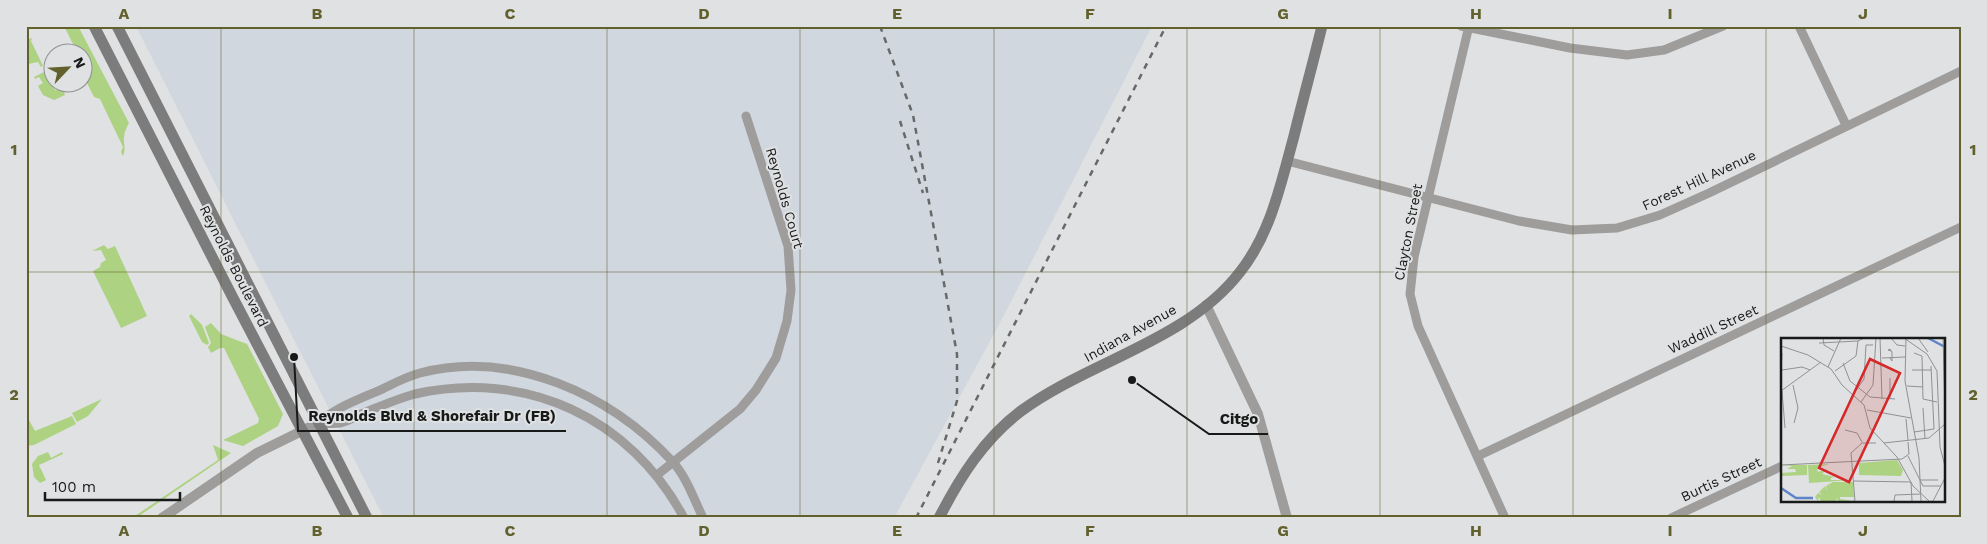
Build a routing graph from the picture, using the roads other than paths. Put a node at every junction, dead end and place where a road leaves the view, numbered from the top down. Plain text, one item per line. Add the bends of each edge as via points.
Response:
1 (94, 26) edge
2 (117, 26) edge
3 (1322, 26) edge
4 (1723, 26) edge
5 (1800, 26) edge
6 (1466, 27) edge
7 (1961, 71) edge
8 (746, 116) dead end
9 (1846, 125) junction
10 (1287, 161) junction
11 (1428, 196) junction
12 (1961, 227) edge
13 (1206, 305) junction
14 (318, 422) junction
15 (301, 430) junction
16 (1478, 456) junction
17 (673, 462) junction
18 (1781, 466) edge
19 (657, 475) junction
20 (162, 518) edge
21 (348, 518) edge
22 (367, 518) edge
23 (684, 518) edge
24 (703, 518) edge
25 (939, 518) edge
26 (1287, 518) edge
27 (1506, 518) edge
28 (1671, 518) edge

1 - 15 main road, Reynolds Boulevard
2 - 14 main road, Reynolds Boulevard
3 - 10 main road, Indiana Avenue
4 - 6 street via 1664,50 1628,55 1570,48
5 - 9 street
6 - 11 street, Clayton Street
7 - 9 street, Forest Hill Avenue
8 - 17 street, Reynolds Court via 788,246 792,290 787,321 776,358 756,390 740,409
9 - 11 street, Forest Hill Avenue via 1668,212 1617,228 1551,228
10 - 11 street, Forest Hill Avenue
10 - 13 main road, Indiana Avenue via 1265,232 1240,273
11 - 16 street, Clayton Street via 1411,281 1413,310 1434,364
12 - 16 street, Waddill Street
13 - 25 main road, Indiana Avenue via 1168,332 1058,388 1021,411 986,442 957,483
13 - 26 street via 1258,414
14 - 15 street
14 - 17 street via 334,410 419,373 488,367 555,382 583,392 624,417
14 - 19 street via 340,423 414,394 469,388 498,389 567,407 598,423 638,453
14 - 22 main road, Reynolds Boulevard
15 - 20 street via 257,454
15 - 21 main road, Reynolds Boulevard
16 - 27 street, Clayton Street
17 - 19 street, Reynolds Court
17 - 24 street
18 - 28 street, Burtis Street
19 - 23 street

